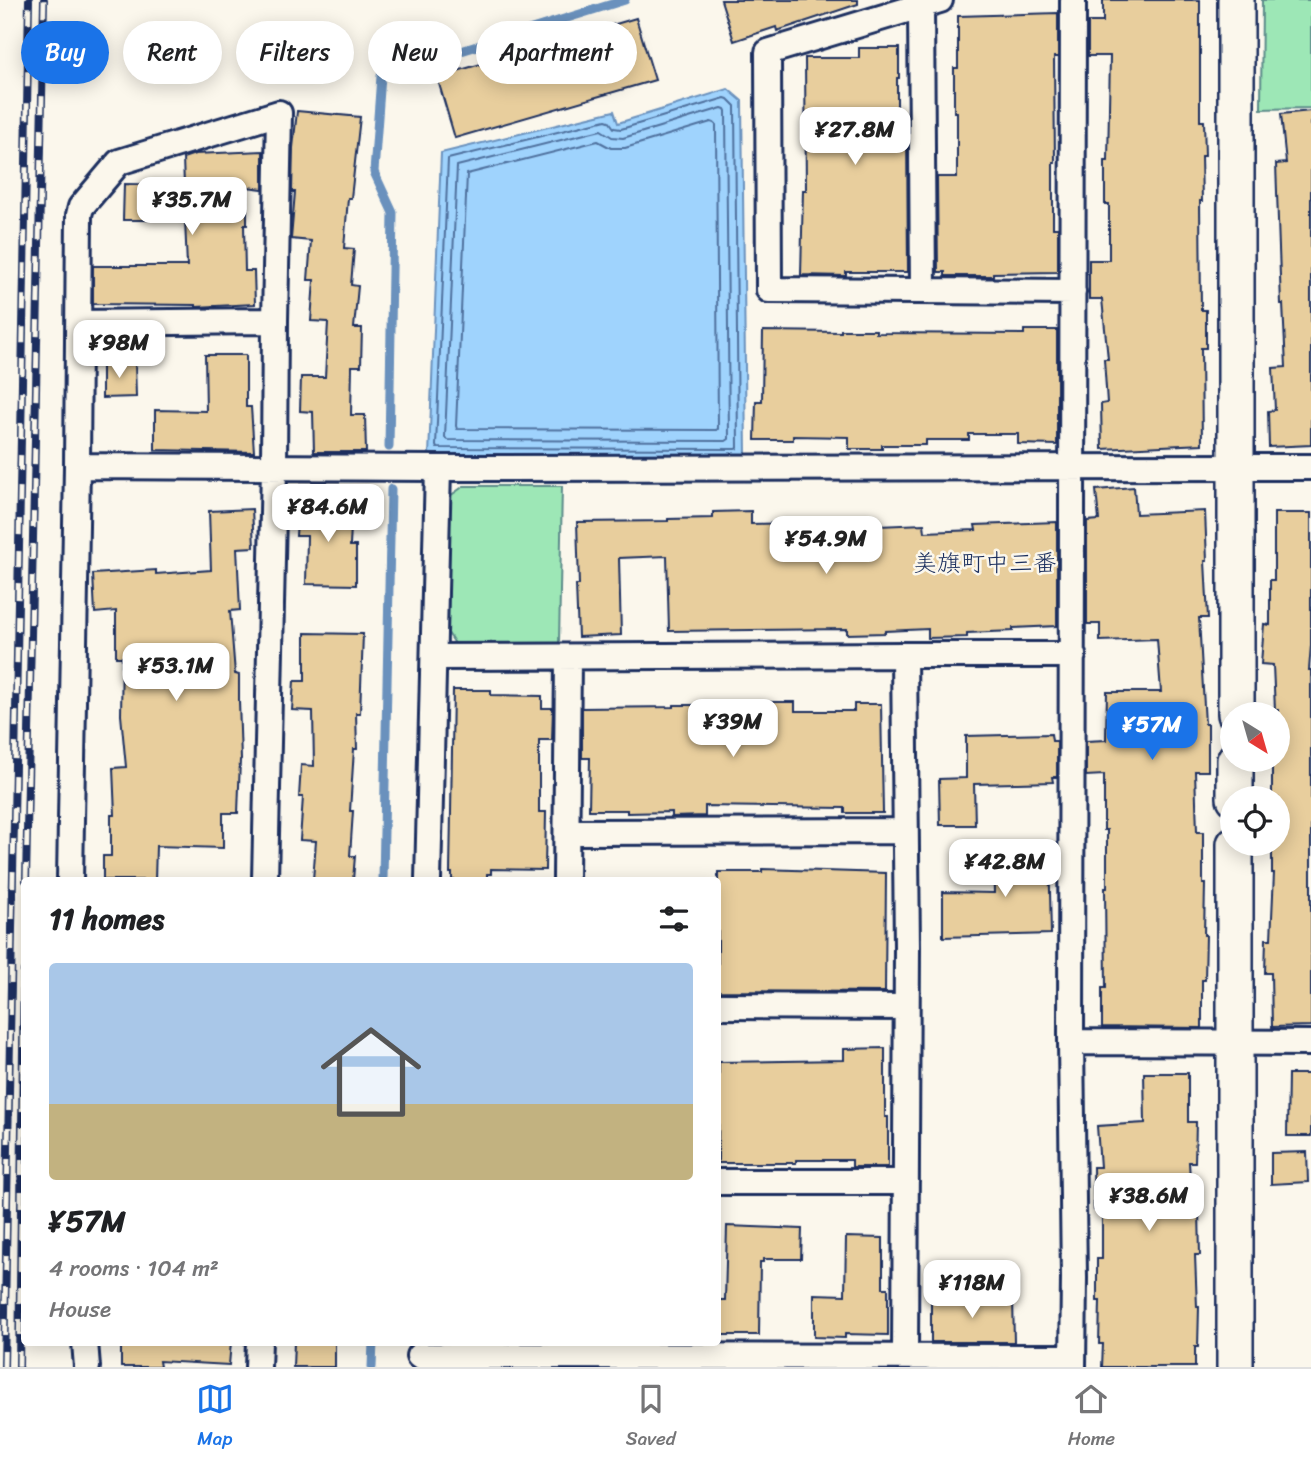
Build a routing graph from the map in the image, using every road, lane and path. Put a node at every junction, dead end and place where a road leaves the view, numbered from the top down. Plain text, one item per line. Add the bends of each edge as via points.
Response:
1 (1073, 0) edge
2 (1236, 0) edge
3 (930, 3) edge
4 (923, 290) junction
5 (1073, 292) junction
6 (275, 321) junction
7 (79, 323) junction
8 (77, 466) junction
9 (1236, 466) junction
10 (274, 467) junction
11 (1073, 467) junction
12 (1311, 467) edge
13 (438, 468) junction
14 (904, 655) junction
15 (1073, 656) junction
16 (434, 657) junction
17 (568, 658) junction
18 (1236, 702) edge
19 (905, 831) junction
20 (567, 832) junction
21 (1235, 856) edge
22 (70, 877) edge
23 (265, 877) edge
24 (429, 877) edge
25 (566, 877) edge
26 (721, 1006) edge
27 (906, 1007) junction
28 (1072, 1042) junction
29 (1311, 1043) edge
30 (1236, 1044) junction
31 (721, 1182) edge
32 (906, 1182) junction
33 (85, 1346) edge
34 (258, 1346) edge
35 (568, 1349) edge
36 (419, 1355) edge
37 (905, 1356) junction
38 (1073, 1362) edge
39 (86, 1367) edge
40 (258, 1367) edge
41 (1235, 1367) edge

1 - 5 street
2 - 9 street
3 - 4 street
3 - 4 street via 768,52 769,290
4 - 5 street
5 - 11 street
6 - 7 street
6 - 7 street via 279,113 119,162 79,215
6 - 10 street
7 - 8 street
8 - 10 street
8 - 22 street
9 - 11 street
9 - 12 street
9 - 18 street
10 - 13 street
10 - 23 street
11 - 13 street
11 - 15 street
13 - 16 street
14 - 15 street
14 - 17 street
14 - 19 street
15 - 28 street
16 - 17 street
16 - 24 street
17 - 20 street
19 - 20 street
19 - 27 street
20 - 25 street
21 - 30 street
26 - 27 street
27 - 32 street
28 - 30 street
28 - 38 street
29 - 30 street
30 - 41 street
31 - 32 street
32 - 37 street
33 - 39 street
34 - 40 street
35 - 36 street
35 - 37 street
37 - 38 street

